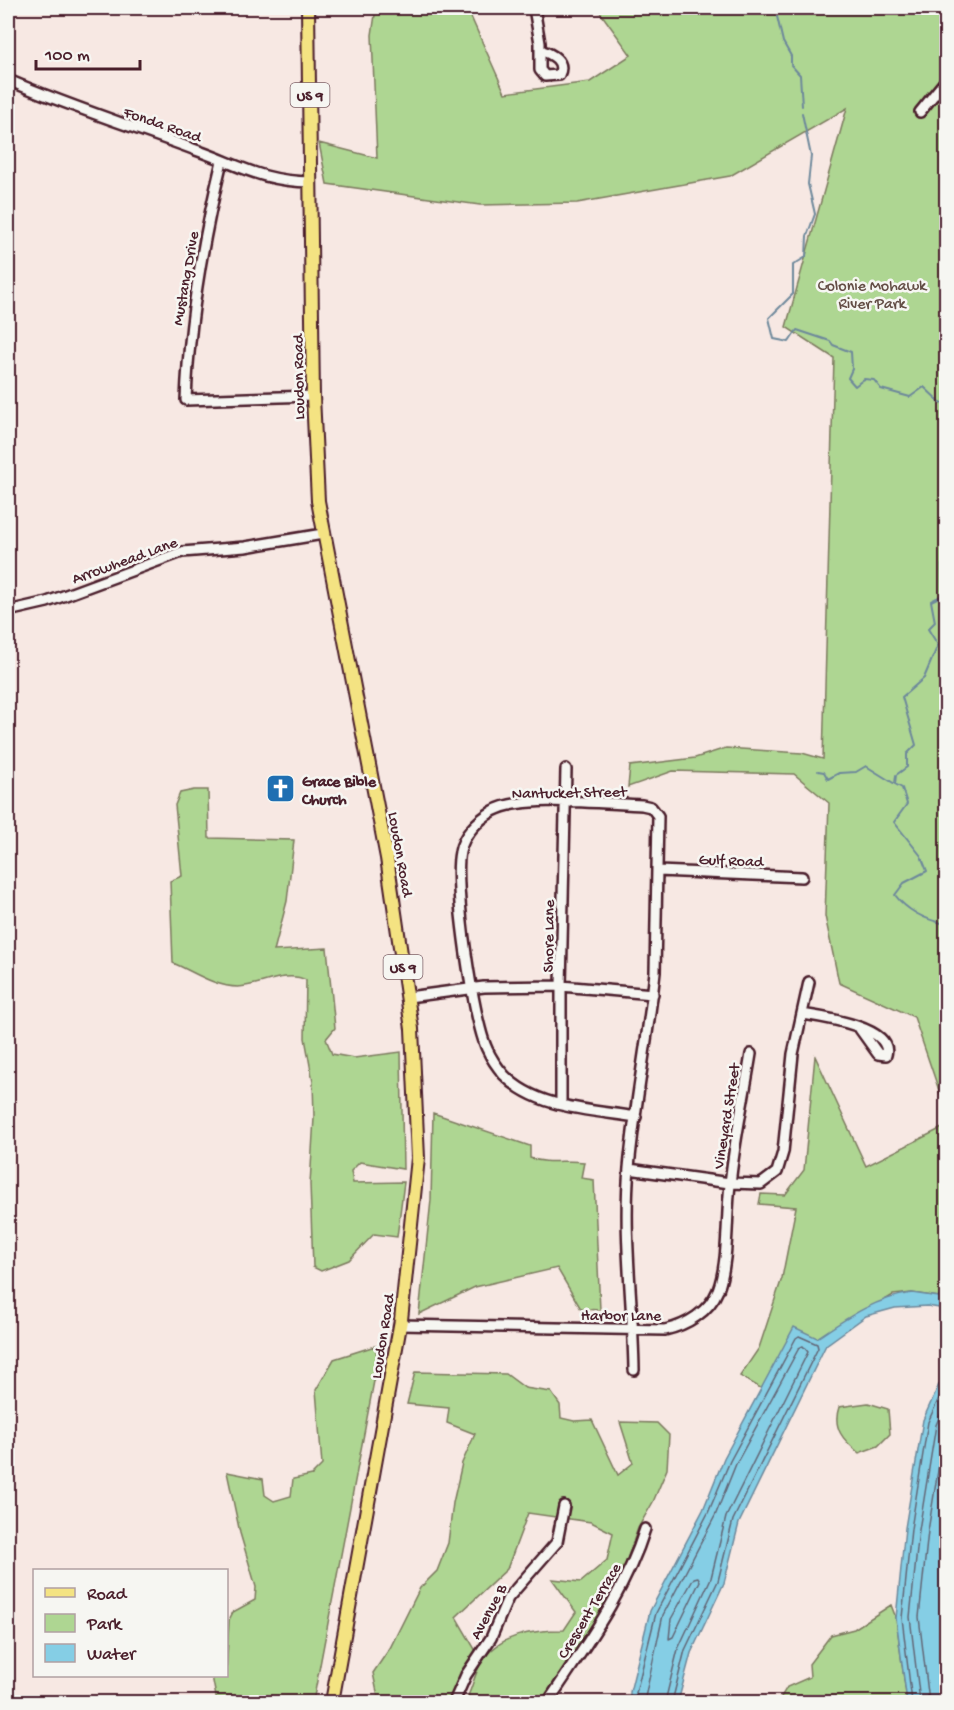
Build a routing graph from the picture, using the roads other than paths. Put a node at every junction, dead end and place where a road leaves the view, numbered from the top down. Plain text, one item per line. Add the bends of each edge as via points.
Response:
1 (308, 8) edge
2 (534, 8) edge
3 (540, 50) dead end
4 (8, 80) edge
5 (946, 80) edge
6 (920, 112) dead end
7 (222, 161) junction
8 (311, 182) junction
9 (313, 396) junction
10 (323, 534) junction
11 (8, 610) edge
12 (566, 769) dead end
13 (565, 803) junction
14 (658, 871) junction
15 (802, 877) dead end
16 (809, 982) dead end
17 (561, 986) junction
18 (474, 988) junction
19 (653, 994) junction
20 (408, 997) junction
21 (802, 1014) junction
22 (860, 1029) dead end
23 (751, 1054) dead end
24 (561, 1104) junction
25 (636, 1117) junction
26 (629, 1169) junction
27 (730, 1183) junction
28 (400, 1324) junction
29 (634, 1330) junction
30 (634, 1370) dead end
31 (564, 1506) dead end
32 (645, 1529) dead end
33 (332, 1702) edge
34 (454, 1702) edge
35 (548, 1702) edge

1 - 8 main road, Loudon Road / US 9
2 - 3 street
4 - 7 street, Fonda Road
5 - 6 street
7 - 8 street, Fonda Road via 279,181
7 - 9 street, Mustang Drive via 194,304 186,400
8 - 9 main road, Loudon Road / US 9
9 - 10 main road, Loudon Road / US 9
10 - 11 street, Arrowhead Lane via 245,547 182,552 55,599
10 - 20 main road, Loudon Road / US 9 via 387,858
12 - 13 street, Shore Lane
13 - 14 street, Nantucket Street via 651,807 660,825
13 - 17 street, Shore Lane
13 - 18 street, Nantucket Street via 519,803 496,810 477,824 463,843 459,877 465,945
14 - 15 street, Gulf Road
14 - 19 street, Nantucket Street
16 - 21 street
17 - 18 street
17 - 19 street
17 - 24 street, Shore Lane
18 - 20 street
18 - 24 street, Nantucket Street via 482,1033 505,1077 538,1097
19 - 25 street, Nantucket Street
20 - 28 main road, Loudon Road / US 9 via 418,1158
21 - 22 street
21 - 27 street, Vineyard Street via 777,1172 761,1184
23 - 27 street, Vineyard Street
24 - 25 street, Nantucket Street
25 - 26 street, Nantucket Street
26 - 27 street, Vineyard Street
26 - 29 street, Nantucket Street via 627,1226
27 - 29 street, Harbor Lane via 721,1278 712,1300 681,1326
28 - 29 street, Harbor Lane
28 - 33 main road, Loudon Road / US 9
29 - 30 street, Nantucket Street
31 - 34 street, Avenue B via 557,1542 508,1598 491,1638 466,1675
32 - 35 street, Crescent Terrace via 619,1593

